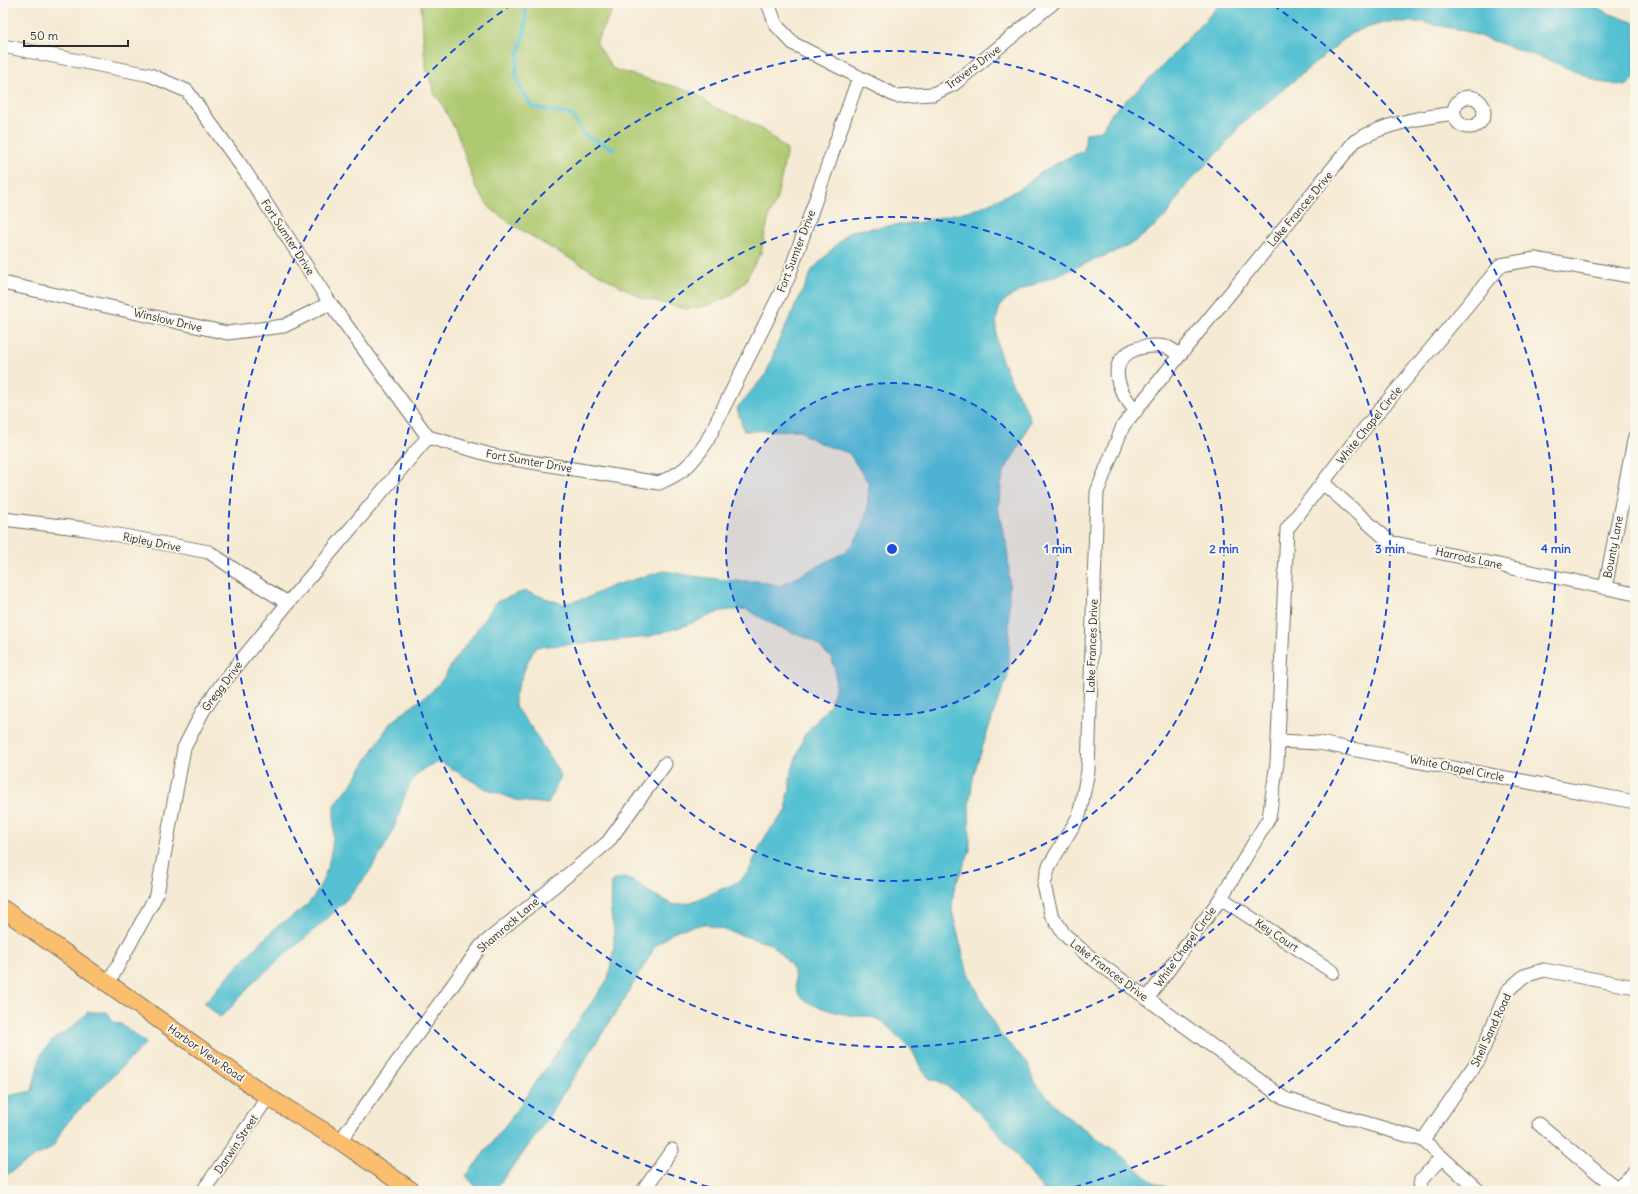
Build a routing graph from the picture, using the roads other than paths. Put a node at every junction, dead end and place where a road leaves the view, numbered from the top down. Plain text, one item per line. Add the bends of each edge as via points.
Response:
1 (768, 3) edge
2 (1053, 3) edge
3 (3, 46) edge
4 (859, 77) junction
5 (1454, 113) dead end
6 (1635, 277) edge
7 (3, 283) edge
8 (330, 303) junction
9 (1179, 356) junction
10 (1136, 411) junction
11 (1635, 436) edge
12 (428, 437) junction
13 (1323, 483) junction
14 (3, 519) edge
15 (1605, 588) junction
16 (1635, 594) edge
17 (288, 603) junction
18 (1278, 741) junction
19 (665, 764) dead end
20 (1635, 802) edge
21 (1221, 898) junction
22 (3, 909) edge
23 (1333, 972) dead end
24 (108, 984) junction
25 (1635, 987) edge
26 (1147, 999) junction
27 (268, 1097) junction
28 (1539, 1124) dead end
29 (1423, 1140) junction
30 (340, 1141) junction
31 (672, 1150) dead end
32 (1442, 1157) junction
33 (1635, 1172) edge
34 (1614, 1190) edge
35 (203, 1191) edge
36 (412, 1191) edge
37 (643, 1191) edge
38 (1419, 1191) edge
39 (1478, 1191) edge

1 - 4 street via 776,24 794,44
2 - 4 street, Travers Drive via 954,84 933,94 896,96
3 - 8 street, Fort Sumter Drive via 150,75 188,91 245,171
4 - 12 street, Fort Sumter Drive via 788,278 706,443 692,463 677,475 659,483 494,456
5 - 9 street, Lake Frances Drive via 1412,119 1370,132 1355,141
6 - 13 street, White Chapel Circle via 1535,259 1501,265 1360,434
7 - 8 street, Winslow Drive via 227,333 284,326
8 - 12 street, Fort Sumter Drive
9 - 10 street, Lake Frances Drive
9 - 10 street via 1168,347 1143,346 1126,354 1118,364 1119,384
10 - 26 street, Lake Frances Drive via 1124,426 1097,492 1088,771 1078,816 1049,866 1044,885 1051,914 1064,934 1086,954
11 - 15 street, Bounty Lane
12 - 17 street, Gregg Drive
13 - 15 street, Harrods Lane via 1390,542
13 - 18 street, White Chapel Circle via 1287,529
14 - 17 street, Ripley Drive via 86,529 209,552
15 - 16 street, Harrods Lane
17 - 24 street, Gregg Drive via 221,685 203,711 184,748 157,894
18 - 20 street, White Chapel Circle via 1319,743
18 - 21 street, White Chapel Circle via 1270,818
19 - 30 street, Shamrock Lane via 608,842 481,946
21 - 23 street, Key Court
21 - 26 street, White Chapel Circle
22 - 24 main road, Harbor View Road
24 - 27 main road, Harbor View Road
25 - 29 street, Shell Sand Road via 1544,970 1524,976 1508,991 1479,1059
26 - 29 street, Lake Frances Drive via 1285,1099
27 - 30 main road, Harbor View Road
27 - 35 street, Darwin Street
28 - 34 street
29 - 32 street, Lake Frances Drive
30 - 36 main road, Harbor View Road
31 - 37 street
32 - 38 street via 1421,1180
32 - 39 street, Lake Frances Drive
33 - 34 street

